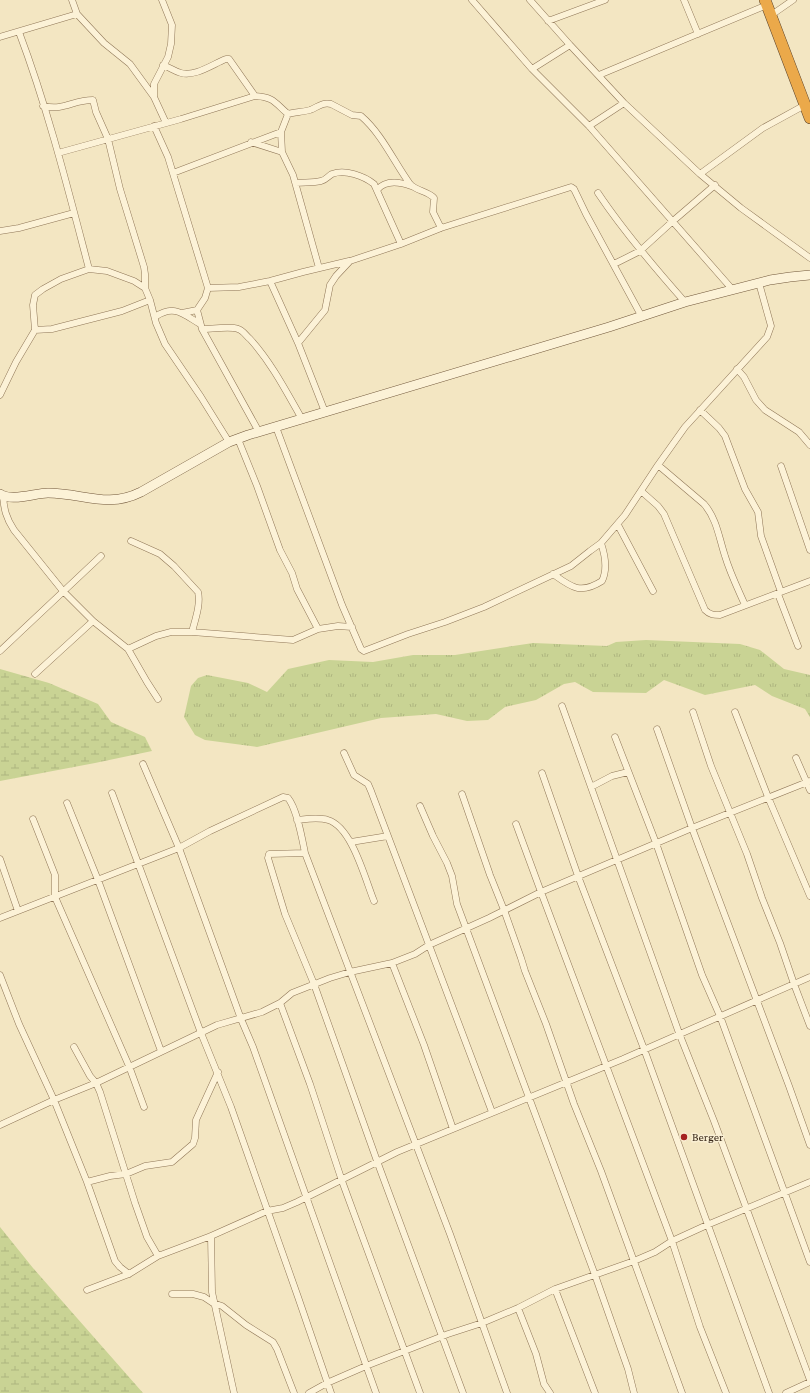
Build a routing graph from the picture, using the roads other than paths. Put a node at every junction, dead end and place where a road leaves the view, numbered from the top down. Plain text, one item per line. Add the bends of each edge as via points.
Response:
1 (72, 0) edge
2 (162, 0) edge
3 (472, 0) edge
4 (530, 0) edge
5 (605, 0) edge
6 (684, 0) edge
7 (793, 0) edge
8 (766, 2) edge
9 (76, 14) junction
10 (770, 16) junction
11 (548, 21) junction
12 (19, 32) junction
13 (698, 34) junction
14 (0, 37) edge
15 (570, 45) junction
16 (163, 65) junction
17 (532, 69) junction
18 (599, 75) junction
19 (256, 96) junction
20 (154, 97) junction
21 (624, 103) junction
22 (805, 105) junction
23 (43, 106) junction
24 (288, 114) junction
25 (810, 118) edge
26 (166, 123) junction
27 (154, 126) junction
28 (590, 126) junction
29 (281, 132) junction
30 (108, 140) junction
31 (251, 142) junction
32 (282, 152) junction
33 (58, 153) junction
34 (172, 173) junction
35 (700, 174) junction
36 (296, 183) junction
37 (715, 185) junction
38 (412, 186) junction
39 (377, 190) junction
40 (598, 193) dead end
41 (74, 213) junction
42 (673, 221) junction
43 (441, 228) junction
44 (0, 231) edge
45 (401, 244) junction
46 (640, 252) junction
47 (810, 258) edge
48 (350, 261) junction
49 (614, 264) junction
50 (318, 268) junction
51 (89, 269) junction
52 (145, 274) junction
53 (810, 275) edge
54 (134, 280) junction
55 (270, 282) junction
56 (760, 283) junction
57 (145, 288) junction
58 (208, 288) junction
59 (732, 289) junction
60 (150, 300) junction
61 (685, 302) junction
62 (139, 304) junction
63 (197, 310) junction
64 (182, 312) junction
65 (154, 314) junction
66 (642, 316) junction
67 (201, 326) junction
68 (35, 330) junction
69 (298, 343) junction
70 (737, 369) junction
71 (0, 395) edge
72 (700, 410) junction
73 (325, 412) junction
74 (302, 419) junction
75 (276, 427) junction
76 (259, 432) junction
77 (234, 441) junction
78 (810, 445) edge
79 (658, 465) junction
80 (781, 466) dead end
81 (641, 491) junction
82 (1, 495) edge
83 (618, 525) junction
84 (131, 541) dead end
85 (601, 543) junction
86 (810, 550) edge
87 (101, 556) dead end
88 (553, 574) junction
89 (810, 581) edge
90 (63, 591) junction
91 (653, 591) dead end
92 (779, 593) junction
93 (745, 605) junction
94 (93, 621) junction
95 (352, 627) junction
96 (318, 629) junction
97 (192, 632) junction
98 (798, 646) dead end
99 (128, 649) junction
100 (0, 651) edge
101 (35, 674) dead end
102 (158, 699) dead end
103 (562, 706) dead end
104 (693, 712) dead end
105 (735, 712) dead end
106 (657, 729) dead end
107 (615, 737) dead end
108 (344, 753) dead end
109 (796, 758) dead end
110 (143, 764) dead end
111 (628, 772) junction
112 (542, 773) dead end
113 (808, 781) edge
114 (591, 787) junction
115 (810, 790) edge
116 (112, 792) dead end
117 (462, 794) dead end
118 (768, 797) junction
119 (67, 803) dead end
120 (420, 806) dead end
121 (730, 813) junction
122 (33, 819) dead end
123 (297, 820) junction
124 (516, 824) dead end
125 (692, 828) junction
126 (388, 836) junction
127 (351, 842) junction
128 (656, 843) junction
129 (179, 848) junction
130 (305, 853) junction
131 (0, 859) edge
132 (617, 860) junction
133 (139, 865) junction
134 (578, 876) junction
135 (98, 880) junction
136 (541, 892) junction
137 (810, 896) edge
138 (55, 898) junction
139 (374, 901) dead end
140 (504, 910) junction
141 (18, 911) junction
142 (0, 918) edge
143 (466, 928) junction
144 (429, 945) junction
145 (392, 963) junction
146 (350, 972) junction
147 (0, 975) edge
148 (810, 977) edge
149 (314, 984) junction
150 (794, 984) junction
151 (757, 1000) junction
152 (280, 1003) junction
153 (720, 1016) junction
154 (241, 1019) junction
155 (810, 1026) edge
156 (201, 1033) junction
157 (679, 1033) junction
158 (74, 1047) dead end
159 (644, 1049) junction
160 (161, 1051) junction
161 (130, 1066) junction
162 (606, 1066) junction
163 (218, 1072) junction
164 (96, 1082) junction
165 (567, 1082) junction
166 (528, 1097) junction
167 (54, 1100) junction
168 (144, 1107) dead end
169 (492, 1112) junction
170 (0, 1125) edge
171 (453, 1129) junction
172 (416, 1145) junction
173 (810, 1145) edge
174 (377, 1161) junction
175 (126, 1174) junction
176 (342, 1181) junction
177 (87, 1182) junction
178 (810, 1182) edge
179 (785, 1194) junction
180 (306, 1197) junction
181 (747, 1209) junction
182 (267, 1211) junction
183 (707, 1225) junction
184 (211, 1236) junction
185 (672, 1241) junction
186 (158, 1256) junction
187 (634, 1262) junction
188 (810, 1262) edge
189 (129, 1274) junction
190 (595, 1275) junction
191 (555, 1289) junction
192 (87, 1290) dead end
193 (172, 1294) dead end
194 (214, 1303) junction
195 (518, 1308) junction
196 (482, 1323) junction
197 (443, 1336) junction
198 (405, 1351) junction
199 (366, 1366) junction
200 (810, 1382) edge
201 (327, 1383) junction
202 (234, 1393) edge
203 (294, 1393) edge
204 (309, 1393) edge
205 (331, 1393) edge
206 (376, 1393) edge
207 (420, 1393) edge
208 (463, 1393) edge
209 (507, 1393) edge
210 (550, 1393) edge
211 (595, 1393) edge
212 (634, 1393) edge
213 (682, 1393) edge
214 (726, 1393) edge
215 (769, 1393) edge
216 (786, 1393) edge

1 - 9 street
2 - 16 street via 172,25 170,50
3 - 17 street
4 - 11 street
5 - 11 street
6 - 13 street
7 - 10 street
8 - 10 highway
8 - 13 street
9 - 12 street
9 - 20 street via 104,43 130,64
10 - 22 highway
11 - 15 street
12 - 14 street
12 - 23 street
13 - 18 street
15 - 17 street
15 - 18 street
16 - 19 street via 181,73 192,74 226,59
16 - 20 street via 154,84
17 - 28 street
18 - 21 street
19 - 24 street via 272,99
19 - 26 street
20 - 26 street
21 - 28 street
21 - 35 street
22 - 25 highway
22 - 35 street via 763,128
23 - 30 street via 60,108 83,100 93,100
23 - 33 street
24 - 29 street
24 - 38 street via 327,103 361,116 382,140
26 - 27 street
27 - 30 street
27 - 34 street
28 - 42 street
29 - 31 street
29 - 32 street
30 - 33 street
30 - 52 street
31 - 32 street
31 - 34 street
32 - 36 street
33 - 41 street
34 - 58 street
35 - 37 street
36 - 39 street via 324,180 336,173 347,173 369,180
36 - 50 street
37 - 42 street
37 - 47 street via 741,208
38 - 39 street via 390,182
38 - 43 street via 434,198 433,212
39 - 45 street
40 - 46 street
41 - 44 street
41 - 51 street
42 - 46 street
42 - 59 street
43 - 45 street
43 - 49 street via 573,188
45 - 48 street
46 - 49 street
46 - 61 street
48 - 50 street
48 - 69 street via 338,272 330,285 325,310
49 - 66 street
50 - 55 street
51 - 54 street via 107,271
51 - 68 street via 61,279 35,295
52 - 54 street
52 - 57 street
53 - 56 street
54 - 57 street
55 - 58 street
55 - 69 street
56 - 59 street
56 - 70 street via 771,326 767,337
57 - 60 street
58 - 63 street
59 - 61 street
60 - 62 street
60 - 65 street
61 - 66 street
62 - 65 street
62 - 68 street via 122,311 52,329
63 - 64 street
63 - 67 street
64 - 65 street via 167,310
64 - 67 street
65 - 77 street via 165,344
66 - 73 street
67 - 74 street via 241,330 260,351
67 - 76 street
68 - 71 street
69 - 73 street
70 - 72 street
70 - 78 street via 756,400 766,410 799,432
72 - 79 street
72 - 92 street via 725,436 745,488 758,512 761,536
73 - 74 street
74 - 75 street
75 - 76 street
75 - 95 street
76 - 77 street
77 - 82 street via 126,498 109,500 49,493 15,497
77 - 96 street via 257,486 280,550
79 - 81 street
79 - 93 street via 710,511
80 - 86 street
81 - 83 street
81 - 93 street via 664,514 705,610 713,615 720,615
82 - 90 street via 7,519
83 - 85 street
83 - 91 street
84 - 97 street via 160,554 198,592
85 - 88 street via 571,566
85 - 88 street via 605,563 605,576 602,581 581,589 574,588
87 - 90 street
88 - 95 street via 459,617 364,651
89 - 92 street
90 - 94 street
90 - 100 street
92 - 93 street
92 - 98 street
94 - 99 street
94 - 101 street
95 - 96 street
96 - 97 street via 293,640
97 - 99 street via 171,632
99 - 102 street
103 - 114 street
104 - 121 street
105 - 118 street
106 - 125 street
107 - 111 street
108 - 126 street via 354,775 368,784
109 - 113 street
110 - 129 street
111 - 114 street via 612,776
111 - 128 street
112 - 134 street
113 - 115 street
113 - 118 street
114 - 132 street
116 - 133 street
117 - 140 street
118 - 121 street
118 - 137 street
119 - 135 street
120 - 143 street via 452,876 457,904
121 - 125 street
121 - 150 street
122 - 138 street via 55,875
123 - 127 street via 330,820 344,831
123 - 129 street via 290,801 283,797
123 - 130 street
124 - 136 street
125 - 128 street
125 - 151 street
126 - 127 street
126 - 144 street
127 - 139 street
128 - 132 street
128 - 153 street via 702,975
129 - 133 street
129 - 154 street
130 - 146 street
130 - 149 street via 270,854 268,858 285,914
131 - 141 street
132 - 134 street
132 - 157 street
133 - 135 street
133 - 156 street
134 - 136 street
134 - 159 street
135 - 138 street
135 - 160 street
136 - 140 street
136 - 162 street
138 - 141 street
138 - 161 street
140 - 143 street
140 - 165 street
141 - 142 street
143 - 144 street
143 - 166 street
144 - 145 street
144 - 169 street
145 - 146 street
145 - 171 street
146 - 149 street
146 - 172 street
147 - 167 street
148 - 150 street
149 - 152 street via 292,993
149 - 174 street
150 - 151 street
150 - 155 street
151 - 153 street
151 - 173 street
152 - 154 street
152 - 176 street
153 - 157 street
153 - 179 street
154 - 156 street via 217,1025
154 - 180 street
156 - 160 street
156 - 163 street
157 - 159 street
157 - 181 street
158 - 164 street
159 - 162 street
159 - 183 street
160 - 161 street
161 - 164 street
161 - 168 street
162 - 165 street
162 - 185 street
163 - 175 street via 196,1120 193,1144 172,1162 145,1166
163 - 182 street
164 - 167 street
164 - 175 street
165 - 166 street
165 - 187 street
166 - 169 street
166 - 190 street
167 - 170 street
167 - 177 street
169 - 171 street
171 - 172 street
172 - 174 street
172 - 196 street
174 - 176 street
174 - 197 street
175 - 177 street
175 - 186 street via 147,1237
176 - 180 street
176 - 198 street
177 - 189 street via 115,1260
178 - 179 street
179 - 181 street
179 - 188 street
180 - 182 street via 283,1208
180 - 199 street
181 - 183 street
181 - 200 street
182 - 184 street
182 - 201 street
183 - 185 street
183 - 215 street
184 - 186 street
184 - 194 street
185 - 187 street
185 - 214 street via 700,1327
186 - 189 street
187 - 190 street
187 - 213 street
189 - 192 street
190 - 191 street
190 - 212 street
191 - 195 street
191 - 211 street
193 - 194 street via 193,1294
194 - 202 street
194 - 203 street via 273,1342
195 - 196 street
195 - 210 street via 536,1354 544,1384
196 - 197 street
196 - 209 street
197 - 198 street
197 - 208 street
198 - 199 street
198 - 207 street
199 - 201 street
199 - 206 street
200 - 216 street
201 - 204 street
201 - 205 street

